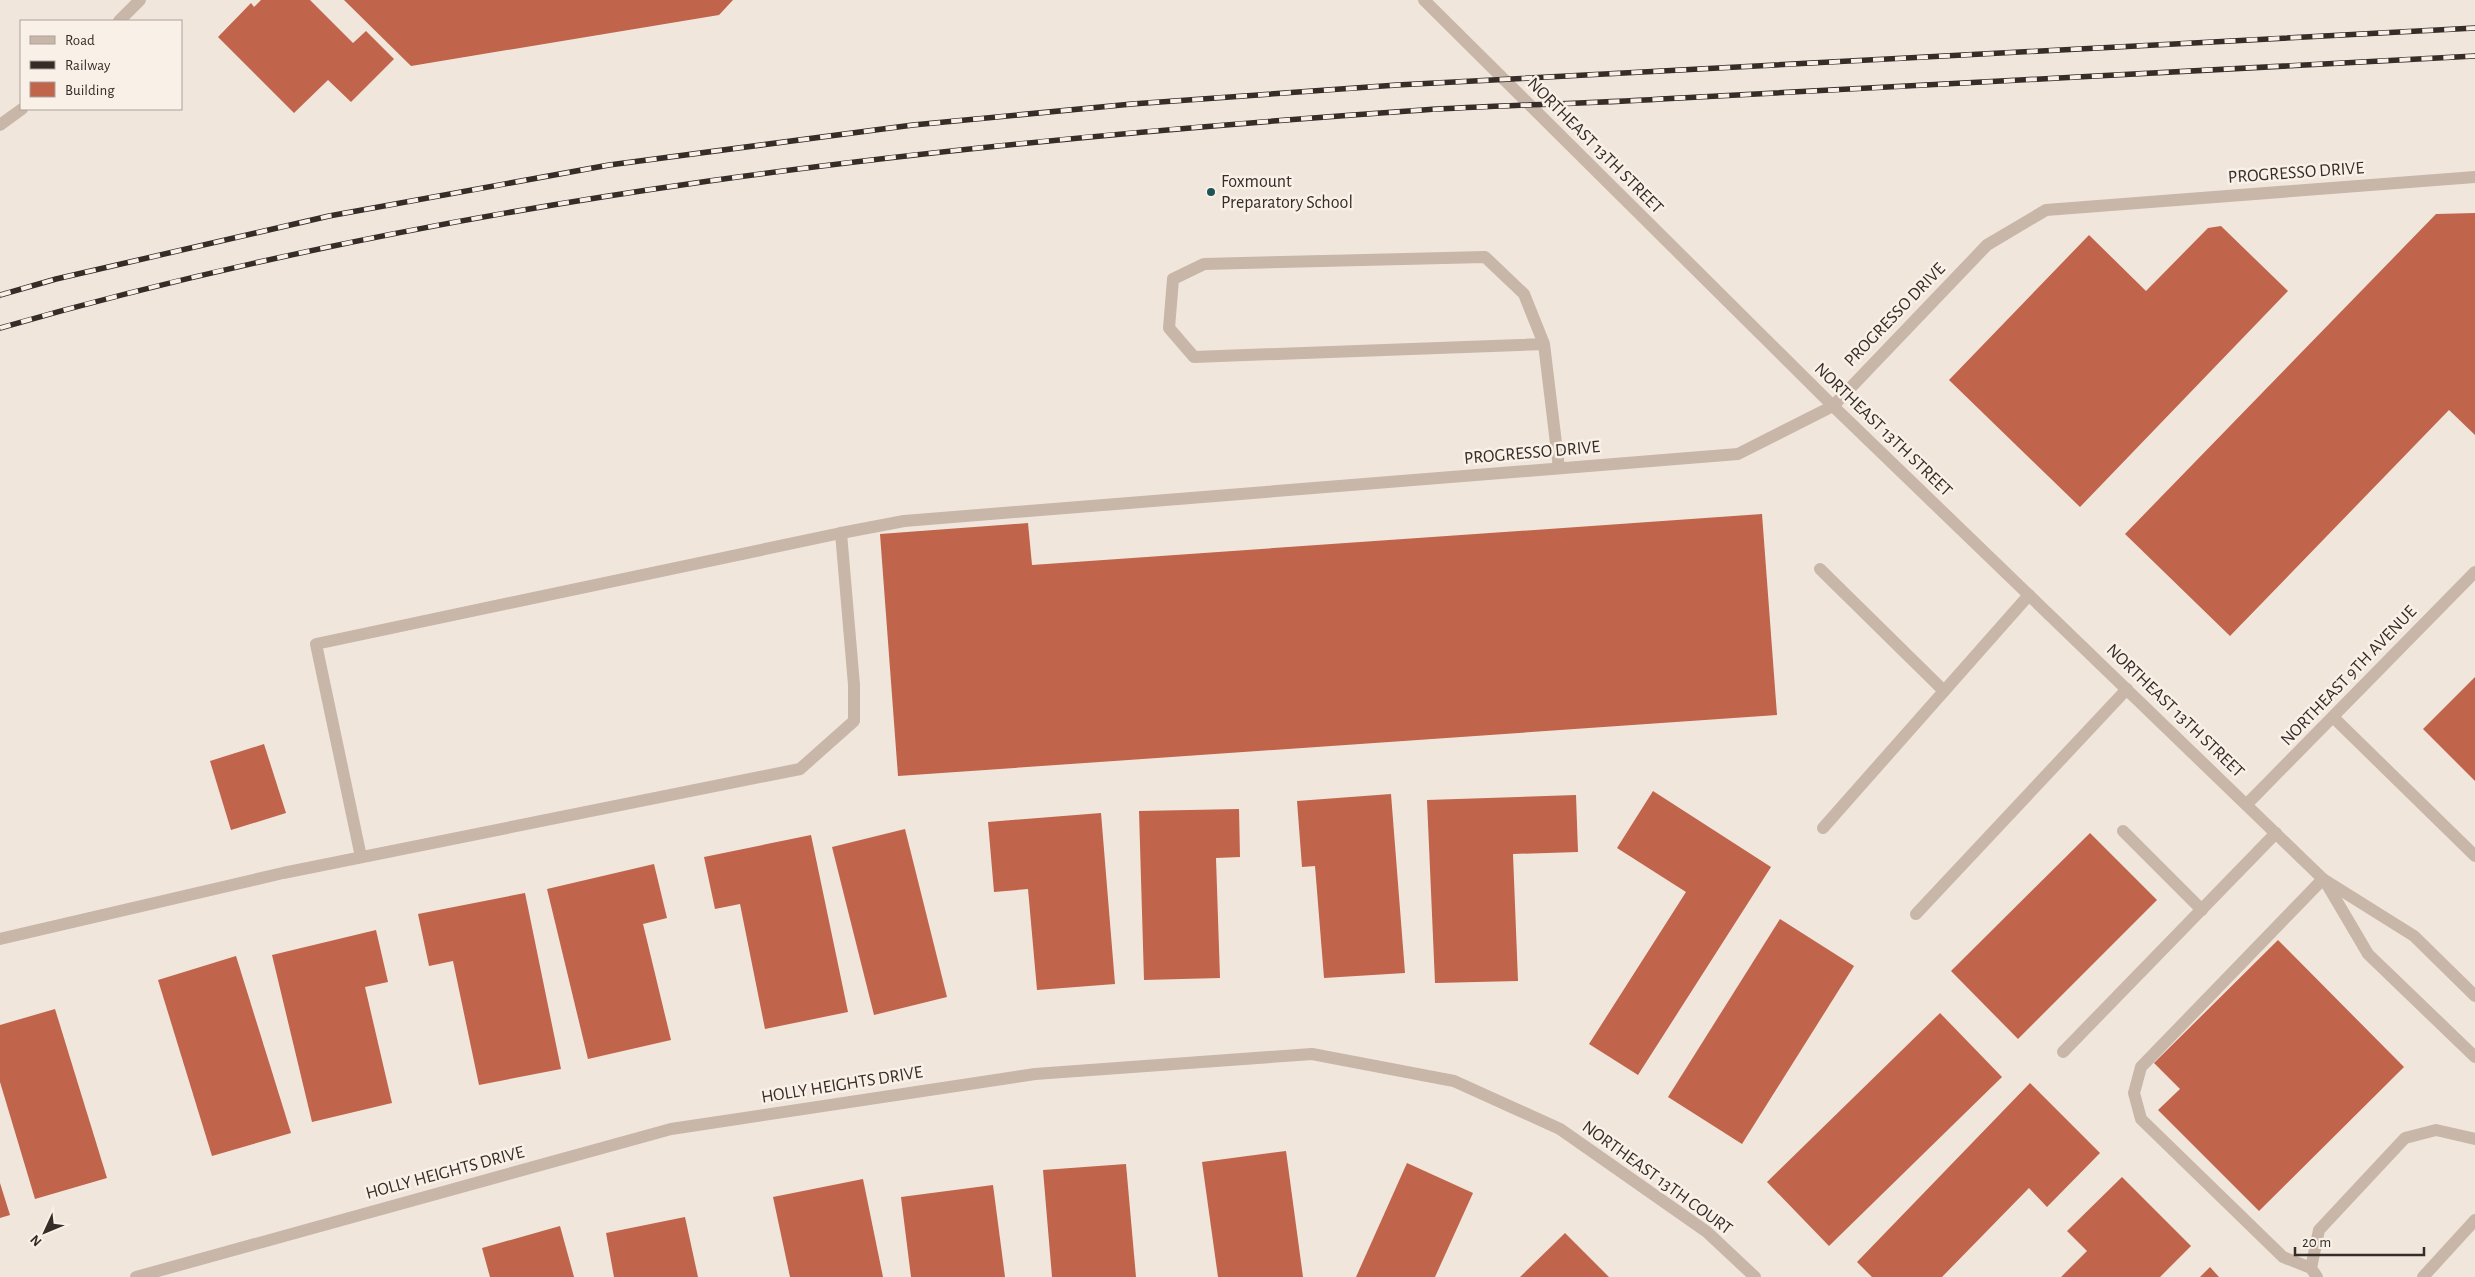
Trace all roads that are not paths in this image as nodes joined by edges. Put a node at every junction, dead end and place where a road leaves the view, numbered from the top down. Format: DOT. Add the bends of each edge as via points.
graph roads {
  1 [pos="140,0"];
  2 [pos="1424,0"];
  3 [pos="120,20"];
  4 [pos="21,110"];
  5 [pos="0,125"];
  6 [pos="2475,176"];
  7 [pos="1544,344"];
  8 [pos="1833,406"];
  9 [pos="1560,468"];
  10 [pos="841,533"];
  11 [pos="1820,568"];
  12 [pos="2475,572"];
  13 [pos="2029,595"];
  14 [pos="2127,689"];
  15 [pos="1944,691"];
  16 [pos="2333,717"];
  17 [pos="2247,804"];
  18 [pos="1823,828"];
  19 [pos="2123,830"];
  20 [pos="2276,833"];
  21 [pos="2475,856"];
  22 [pos="361,857"];
  23 [pos="2323,879"];
  24 [pos="2202,910"];
  25 [pos="1916,914"];
  26 [pos="0,939"];
  27 [pos="2475,996"];
  28 [pos="2063,1052"];
  29 [pos="2475,1057"];
  30 [pos="1560,1128"];
  31 [pos="2475,1139"];
  32 [pos="2475,1220"];
  33 [pos="2314,1273"];
  34 [pos="136,1277"];
  35 [pos="1755,1277"];
  36 [pos="2423,1277"];
  1 -- 3 [label="street"];
  2 -- 8 [label="street, NORTHEAST 13TH STREET"];
  4 -- 5 [label="street"];
  6 -- 8 [label="street, PROGRESSO DRIVE" via="2046,210 1987,245"];
  7 -- 7 [label="street" via="1524,294 1486,257 1204,264 1173,279 1169,328 1194,357"];
  7 -- 9 [label="street"];
  8 -- 9 [label="street, PROGRESSO DRIVE" via="1738,454"];
  8 -- 13 [label="street, NORTHEAST 13TH STREET"];
  9 -- 10 [label="street, PROGRESSO DRIVE" via="904,521"];
  10 -- 22 [label="street" via="854,721 800,769"];
  10 -- 22 [label="street, PROGRESSO DRIVE" via="316,644"];
  11 -- 15 [label="street"];
  12 -- 16 [label="street, NORTHEAST 9TH AVENUE"];
  13 -- 14 [label="street, NORTHEAST 13TH STREET"];
  13 -- 15 [label="street"];
  14 -- 17 [label="street, NORTHEAST 13TH STREET"];
  14 -- 25 [label="street"];
  15 -- 18 [label="street"];
  16 -- 17 [label="street, NORTHEAST 9TH AVENUE"];
  16 -- 21 [label="street"];
  17 -- 20 [label="street, NORTHEAST 13TH STREET"];
  19 -- 24 [label="street"];
  20 -- 23 [label="street, NORTHEAST 13TH STREET"];
  20 -- 24 [label="street"];
  22 -- 26 [label="street"];
  23 -- 27 [label="street, NORTHEAST 13TH STREET" via="2414,936"];
  23 -- 29 [label="street, NORTHEAST 13TH STREET" via="2368,954"];
  23 -- 33 [label="street" via="2141,1067 2134,1093 2142,1120 2282,1257"];
  24 -- 28 [label="street"];
  30 -- 34 [label="street, HOLLY HEIGHTS DRIVE" via="1454,1081 1312,1054 1035,1074 671,1129"];
  30 -- 35 [label="street, NORTHEAST 13TH COURT" via="1707,1232"];
  31 -- 33 [label="street" via="2436,1130 2405,1138 2319,1230"];
  32 -- 36 [label="street"];
}
